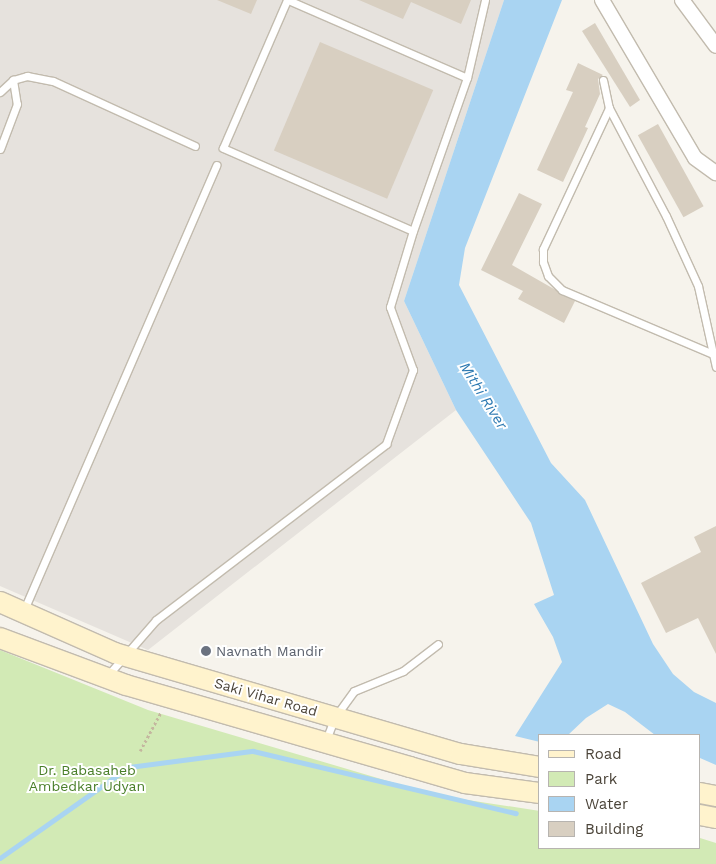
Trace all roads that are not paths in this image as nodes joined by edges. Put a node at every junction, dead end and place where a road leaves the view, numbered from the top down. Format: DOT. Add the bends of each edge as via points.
graph roads {
  1 [pos="288,0"];
  2 [pos="485,0"];
  3 [pos="682,0"];
  4 [pos="605,5"];
  5 [pos="716,46"];
  6 [pos="468,78"];
  7 [pos="13,80"];
  8 [pos="603,80"];
  9 [pos="0,92"];
  10 [pos="609,108"];
  11 [pos="195,146"];
  12 [pos="0,149"];
  13 [pos="216,165"];
  14 [pos="716,173"];
  15 [pos="412,231"];
  16 [pos="713,354"];
  17 [pos="716,367"];
  18 [pos="0,602"];
  19 [pos="23,612"];
  20 [pos="0,638"];
  21 [pos="438,644"];
  22 [pos="124,656"];
  23 [pos="105,678"];
  24 [pos="335,717"];
  25 [pos="325,742"];
  26 [pos="418,742"];
  27 [pos="410,767"];
  28 [pos="537,767"];
  29 [pos="534,792"];
  30 [pos="701,793"];
  31 [pos="716,796"];
  32 [pos="701,816"];
  33 [pos="716,818"];
  1 -- 6 [label="lane"];
  1 -- 15 [label="lane" via="223,148"];
  2 -- 6 [label="lane"];
  3 -- 5 [label="street"];
  4 -- 14 [label="street" via="695,158"];
  6 -- 15 [label="lane"];
  7 -- 9 [label="lane"];
  7 -- 11 [label="lane" via="27,76 53,81"];
  7 -- 12 [label="lane" via="18,104"];
  8 -- 10 [label="lane"];
  10 -- 16 [label="lane" via="666,216 698,286"];
  10 -- 16 [label="lane" via="543,249 548,276 562,290"];
  13 -- 19 [label="lane"];
  15 -- 22 [label="lane" via="390,308 413,370 386,444 156,620"];
  16 -- 17 [label="lane"];
  18 -- 19 [label="main road, Saki Vihar Road"];
  19 -- 22 [label="main road, Saki Vihar Road"];
  20 -- 23 [label="main road, Saki Vihar Road"];
  21 -- 24 [label="lane" via="403,671 354,691"];
  22 -- 23 [label="lane"];
  22 -- 24 [label="main road, Saki Vihar Road"];
  23 -- 25 [label="main road, Saki Vihar Road"];
  24 -- 25 [label="lane"];
  24 -- 26 [label="main road, Saki Vihar Road"];
  25 -- 27 [label="main road, Saki Vihar Road"];
  26 -- 27 [label="main road"];
  26 -- 28 [label="main road, Saki Vihar Road" via="461,754"];
  27 -- 29 [label="main road, Saki Vihar Road" via="465,783"];
  28 -- 29 [label="main road"];
  30 -- 31 [label="main road"];
  32 -- 33 [label="main road"];
}
